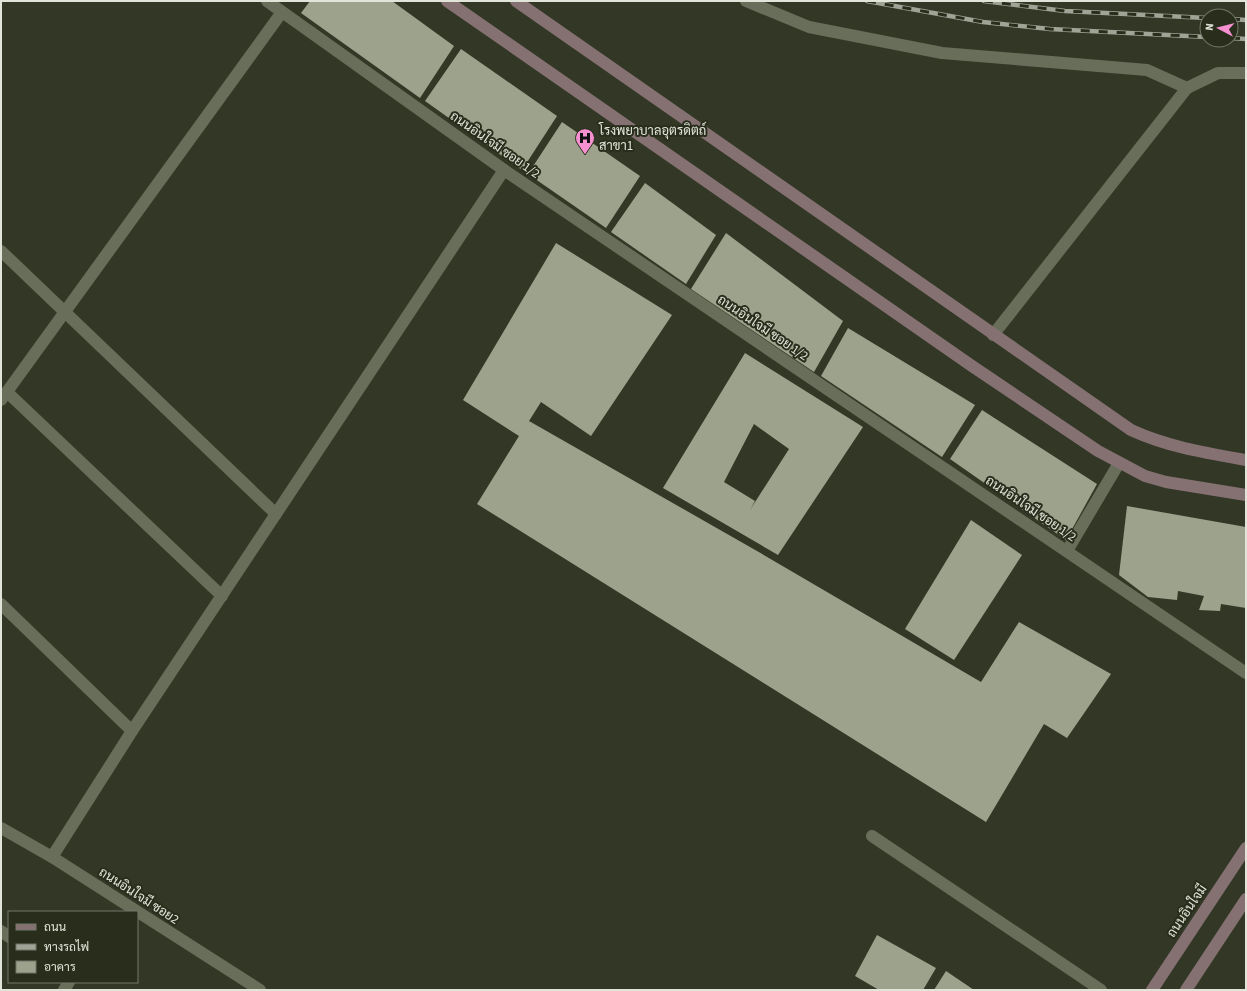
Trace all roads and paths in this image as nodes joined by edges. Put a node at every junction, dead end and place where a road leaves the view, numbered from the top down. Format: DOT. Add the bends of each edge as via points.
graph roads {
  1 [pos="267,1"];
  2 [pos="447,1"];
  3 [pos="516,1"];
  4 [pos="746,1"];
  5 [pos="282,12"];
  6 [pos="1246,73"];
  7 [pos="1186,88"];
  8 [pos="504,170"];
  9 [pos="1,251"];
  10 [pos="65,312"];
  11 [pos="993,335"];
  12 [pos="4,396"];
  13 [pos="1246,460"];
  14 [pos="1119,463"];
  15 [pos="1246,495"];
  16 [pos="276,514"];
  17 [pos="1067,551"];
  18 [pos="222,596"];
  19 [pos="1,604"];
  20 [pos="1246,673"];
  21 [pos="132,731"];
  22 [pos="1,828"];
  23 [pos="872,836"];
  24 [pos="1246,848"];
  25 [pos="52,857"];
  26 [pos="1246,899"];
  27 [pos="120,907"];
  28 [pos="138,918"];
  29 [pos="260,990"];
  30 [pos="1101,990"];
  31 [pos="1152,990"];
  32 [pos="1186,990"];
  1 -- 5 [label="street, ถนนอินใจมี ซอย 1/2"];
  2 -- 14 [label="main road" via="972,366"];
  3 -- 11 [label="main road"];
  4 -- 7 [label="street" via="809,27 942,53 1147,70"];
  5 -- 8 [label="street, ถนนอินใจมี ซอย 1/2"];
  5 -- 10 [label="street"];
  6 -- 7 [label="street" via="1218,73"];
  7 -- 11 [label="street"];
  8 -- 16 [label="street"];
  8 -- 17 [label="street, ถนนอินใจมี ซอย 1/2"];
  9 -- 10 [label="street"];
  10 -- 12 [label="street"];
  10 -- 16 [label="street"];
  11 -- 13 [label="main road" via="1131,430 1170,445"];
  12 -- 18 [label="street"];
  14 -- 15 [label="main road" via="1145,476 1166,482"];
  14 -- 17 [label="street"];
  16 -- 18 [label="street"];
  17 -- 20 [label="street, ถนนอินใจมี ซอย 1/2"];
  18 -- 21 [label="street"];
  19 -- 21 [label="street"];
  21 -- 25 [label="street"];
  22 -- 25 [label="street, ถนนอินใจมี ซอย2"];
  23 -- 30 [label="street"];
  24 -- 31 [label="main road, ถนนอินใจมี"];
  25 -- 27 [label="street, ถนนอินใจมี ซอย2"];
  26 -- 32 [label="main road"];
  28 -- 29 [label="street, ถนนอินใจมี ซอย2"];
}
